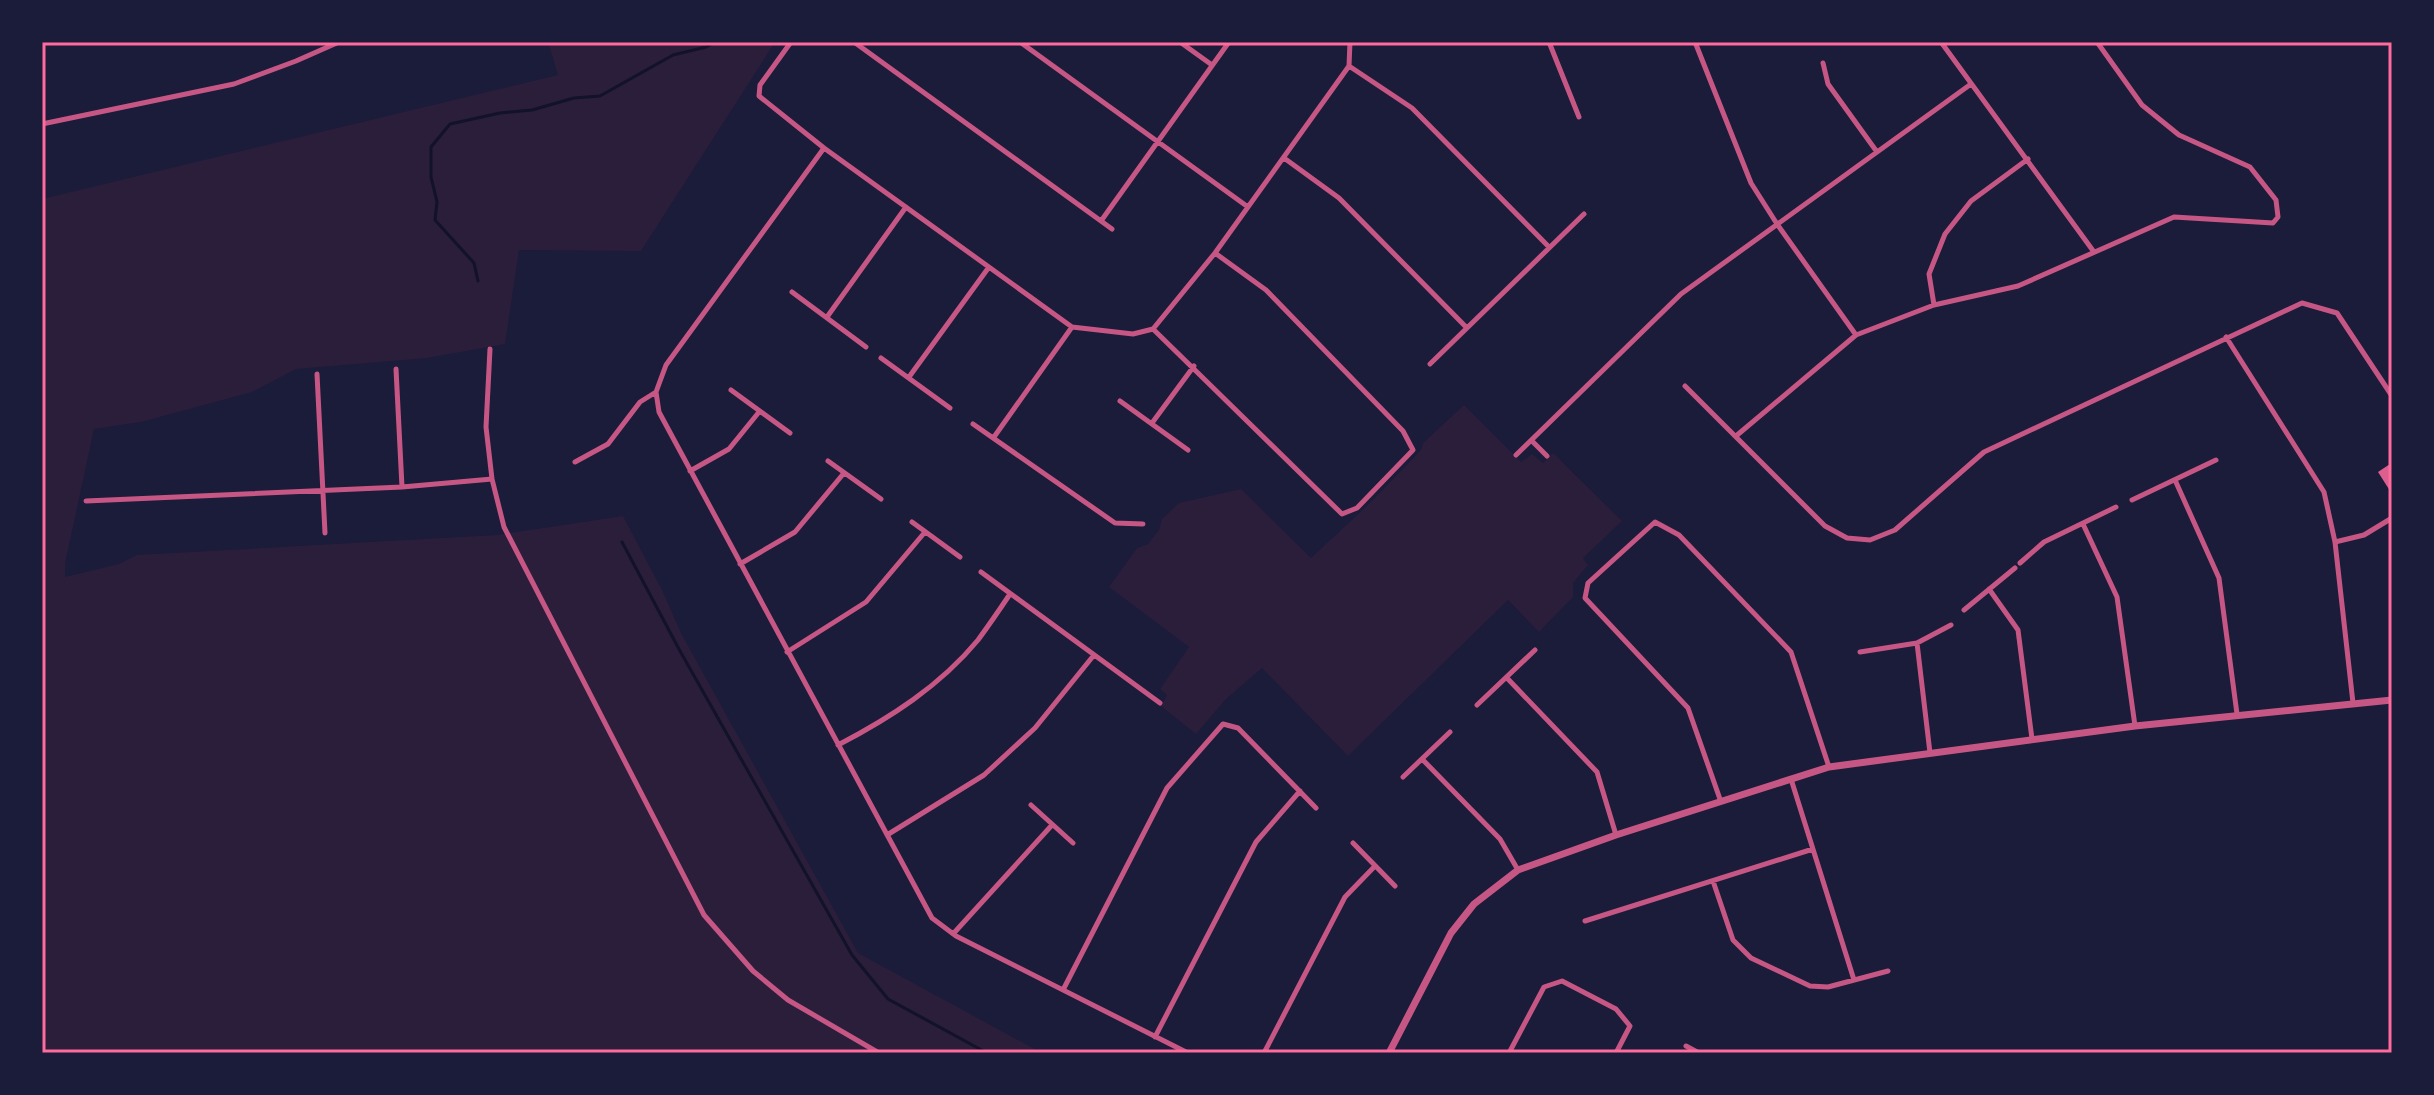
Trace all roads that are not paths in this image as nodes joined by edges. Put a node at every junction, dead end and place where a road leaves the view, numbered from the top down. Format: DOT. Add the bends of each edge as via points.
graph roads {
  1 [pos="339,42"];
  2 [pos="791,42"];
  3 [pos="854,42"];
  4 [pos="1020,42"];
  5 [pos="1180,42"];
  6 [pos="1229,42"];
  7 [pos="1350,42"];
  8 [pos="1549,42"];
  9 [pos="1695,42"];
  10 [pos="1941,42"];
  11 [pos="2097,42"];
  12 [pos="1823,63"];
  13 [pos="1212,65"];
  14 [pos="1349,66"];
  15 [pos="1971,84"];
  16 [pos="1579,117"];
  17 [pos="42,124"];
  18 [pos="1158,141"];
  19 [pos="824,148"];
  20 [pos="1877,152"];
  21 [pos="1284,158"];
  22 [pos="2028,159"];
  23 [pos="906,207"];
  24 [pos="1248,207"];
  25 [pos="1584,214"];
  26 [pos="1101,221"];
  27 [pos="1777,224"];
  28 [pos="1112,229"];
  29 [pos="1549,247"];
  30 [pos="2094,252"];
  31 [pos="1215,253"];
  32 [pos="989,267"];
  33 [pos="792,292"];
  34 [pos="1934,305"];
  35 [pos="827,317"];
  36 [pos="1072,327"];
  37 [pos="1467,328"];
  38 [pos="1153,329"];
  39 [pos="1856,335"];
  40 [pos="2226,337"];
  41 [pos="866,347"];
  42 [pos="490,349"];
  43 [pos="881,358"];
  44 [pos="1430,364"];
  45 [pos="1194,366"];
  46 [pos="396,369"];
  47 [pos="317,374"];
  48 [pos="909,377"];
  49 [pos="1685,386"];
  50 [pos="731,390"];
  51 [pos="656,392"];
  52 [pos="2392,396"];
  53 [pos="1120,401"];
  54 [pos="950,408"];
  55 [pos="759,412"];
  56 [pos="1152,423"];
  57 [pos="973,424"];
  58 [pos="790,433"];
  59 [pos="1736,436"];
  60 [pos="994,437"];
  61 [pos="1532,441"];
  62 [pos="1188,450"];
  63 [pos="1516,455"];
  64 [pos="1547,456"];
  65 [pos="2216,460"];
  66 [pos="828,461"];
  67 [pos="575,462"];
  68 [pos="690,471"];
  69 [pos="844,473"];
  70 [pos="492,479"];
  71 [pos="2175,480"];
  72 [pos="402,487"];
  73 [pos="322,490"];
  74 [pos="881,499"];
  75 [pos="2132,500"];
  76 [pos="86,501"];
  77 [pos="2116,507"];
  78 [pos="2392,518"];
  79 [pos="912,522"];
  80 [pos="1143,524"];
  81 [pos="2083,524"];
  82 [pos="925,532"];
  83 [pos="325,533"];
  84 [pos="2335,542"];
  85 [pos="960,557"];
  86 [pos="740,564"];
  87 [pos="981,572"];
  88 [pos="1989,589"];
  89 [pos="1010,594"];
  90 [pos="1964,610"];
  91 [pos="1951,625"];
  92 [pos="1917,643"];
  93 [pos="1535,650"];
  94 [pos="787,652"];
  95 [pos="1860,652"];
  96 [pos="1094,655"];
  97 [pos="1507,678"];
  98 [pos="2392,700"];
  99 [pos="1160,703"];
  100 [pos="2353,703"];
  101 [pos="1477,705"];
  102 [pos="2237,714"];
  103 [pos="2135,726"];
  104 [pos="1450,732"];
  105 [pos="2032,739"];
  106 [pos="838,745"];
  107 [pos="1930,753"];
  108 [pos="1422,759"];
  109 [pos="1829,767"];
  110 [pos="1403,777"];
  111 [pos="1791,779"];
  112 [pos="1300,791"];
  113 [pos="1721,802"];
  114 [pos="1031,805"];
  115 [pos="1316,808"];
  116 [pos="1052,825"];
  117 [pos="887,835"];
  118 [pos="1616,835"];
  119 [pos="1073,843"];
  120 [pos="1353,843"];
  121 [pos="1813,849"];
  122 [pos="1375,866"];
  123 [pos="1518,870"];
  124 [pos="1713,881"];
  125 [pos="1395,886"];
  126 [pos="1585,921"];
  127 [pos="953,934"];
  128 [pos="1888,971"];
  129 [pos="1854,980"];
  130 [pos="1063,990"];
  131 [pos="1155,1037"];
  132 [pos="1686,1046"];
  133 [pos="879,1053"];
  134 [pos="1188,1053"];
  135 [pos="1264,1053"];
  136 [pos="1389,1053"];
  137 [pos="1509,1053"];
  138 [pos="1616,1053"];
  139 [pos="1699,1053"];
  1 -- 17 [label="street" via="234,84"];
  2 -- 19 [label="street" via="760,85 759,96"];
  3 -- 26 [label="street"];
  4 -- 18 [label="street"];
  5 -- 13 [label="street"];
  6 -- 13 [label="street"];
  7 -- 14 [label="street"];
  8 -- 16 [label="street"];
  9 -- 27 [label="street" via="1751,183"];
  10 -- 15 [label="street"];
  11 -- 30 [label="street" via="2142,105 2179,135 2250,167 2276,200 2278,217 2273,223 2174,217"];
  12 -- 20 [label="street" via="1828,84"];
  13 -- 18 [label="street"];
  14 -- 21 [label="street"];
  14 -- 29 [label="street" via="1412,108"];
  15 -- 20 [label="street"];
  15 -- 22 [label="street"];
  18 -- 24 [label="street"];
  18 -- 26 [label="street"];
  19 -- 23 [label="street"];
  19 -- 51 [label="street" via="666,365"];
  20 -- 27 [label="street"];
  21 -- 24 [label="street"];
  21 -- 37 [label="street" via="1339,198"];
  22 -- 30 [label="street"];
  22 -- 34 [label="street" via="1971,201 1945,234 1929,274"];
  23 -- 32 [label="street"];
  23 -- 35 [label="street"];
  24 -- 31 [label="street"];
  25 -- 29 [label="street"];
  26 -- 28 [label="street"];
  27 -- 39 [label="street"];
  27 -- 61 [label="street" via="1681,294"];
  29 -- 37 [label="street"];
  30 -- 34 [label="street" via="2018,286"];
  31 -- 38 [label="street"];
  31 -- 45 [label="street" via="1266,290 1403,431 1413,450 1357,508 1342,514"];
  32 -- 36 [label="street"];
  32 -- 48 [label="street"];
  33 -- 35 [label="street"];
  34 -- 39 [label="street"];
  35 -- 41 [label="street"];
  36 -- 38 [label="street" via="1133,334"];
  36 -- 60 [label="street"];
  37 -- 44 [label="street"];
  38 -- 45 [label="street"];
  39 -- 59 [label="street"];
  40 -- 52 [label="street" via="2302,303 2337,313"];
  40 -- 59 [label="street" via="1984,452 1895,530 1870,540 1847,538 1825,526"];
  40 -- 84 [label="street" via="2324,492"];
  42 -- 70 [label="street" via="486,427"];
  43 -- 48 [label="street"];
  45 -- 56 [label="street"];
  46 -- 72 [label="street"];
  47 -- 73 [label="street"];
  48 -- 54 [label="street"];
  49 -- 59 [label="street"];
  50 -- 55 [label="street"];
  51 -- 67 [label="street" via="640,402 608,444"];
  51 -- 68 [label="street" via="659,412"];
  53 -- 56 [label="street"];
  55 -- 58 [label="street"];
  55 -- 68 [label="street" via="729,449"];
  56 -- 62 [label="street"];
  57 -- 60 [label="street"];
  60 -- 80 [label="street" via="1115,523"];
  61 -- 63 [label="street"];
  61 -- 64 [label="street"];
  65 -- 71 [label="street"];
  66 -- 69 [label="street"];
  68 -- 86 [label="street"];
  69 -- 74 [label="street"];
  69 -- 86 [label="street" via="795,532"];
  70 -- 72 [label="street"];
  70 -- 133 [label="street" via="504,527 704,915 753,971 788,1000"];
  71 -- 75 [label="street"];
  71 -- 102 [label="street" via="2219,578"];
  72 -- 73 [label="street"];
  73 -- 76 [label="street"];
  73 -- 83 [label="street"];
  77 -- 81 [label="street"];
  78 -- 84 [label="street" via="2364,535"];
  79 -- 82 [label="street"];
  81 -- 88 [label="street" via="2044,542"];
  81 -- 103 [label="street" via="2117,597"];
  82 -- 85 [label="street"];
  82 -- 94 [label="street" via="866,602"];
  84 -- 100 [label="street"];
  86 -- 94 [label="street"];
  87 -- 89 [label="street"];
  88 -- 90 [label="street"];
  88 -- 105 [label="street" via="2018,630"];
  89 -- 96 [label="street"];
  89 -- 106 [label="street" via="977,641 937,682 883,722"];
  91 -- 92 [label="street"];
  92 -- 95 [label="street"];
  92 -- 107 [label="street"];
  93 -- 97 [label="street"];
  94 -- 106 [label="street"];
  96 -- 99 [label="street"];
  96 -- 117 [label="street" via="1035,728 984,775"];
  97 -- 101 [label="street"];
  97 -- 118 [label="street" via="1597,772"];
  98 -- 100 [label="street"];
  100 -- 102 [label="street"];
  102 -- 103 [label="street"];
  103 -- 105 [label="street"];
  104 -- 108 [label="street"];
  105 -- 107 [label="street"];
  106 -- 117 [label="street"];
  107 -- 109 [label="street"];
  108 -- 110 [label="street"];
  108 -- 123 [label="street" via="1500,839"];
  109 -- 111 [label="street"];
  109 -- 113 [label="street" via="1791,652 1679,535 1655,522 1588,583 1585,598 1688,708"];
  111 -- 113 [label="street"];
  111 -- 121 [label="street"];
  112 -- 115 [label="street"];
  112 -- 130 [label="street" via="1238,728 1223,724 1167,788"];
  112 -- 131 [label="street" via="1256,842"];
  113 -- 118 [label="street"];
  114 -- 116 [label="street"];
  116 -- 119 [label="street"];
  116 -- 127 [label="street"];
  117 -- 127 [label="street" via="932,918"];
  118 -- 123 [label="street"];
  120 -- 122 [label="street"];
  121 -- 124 [label="street"];
  121 -- 129 [label="street"];
  122 -- 125 [label="street"];
  122 -- 135 [label="street" via="1345,897"];
  123 -- 136 [label="street" via="1474,904 1451,933"];
  124 -- 126 [label="street"];
  124 -- 129 [label="street" via="1733,940 1751,958 1810,986"];
  127 -- 130 [label="street"];
  128 -- 129 [label="street"];
  130 -- 131 [label="street"];
  131 -- 134 [label="street"];
  132 -- 139 [label="street"];
  137 -- 138 [label="street" via="1544,987 1562,981 1616,1009 1630,1026"];
}
